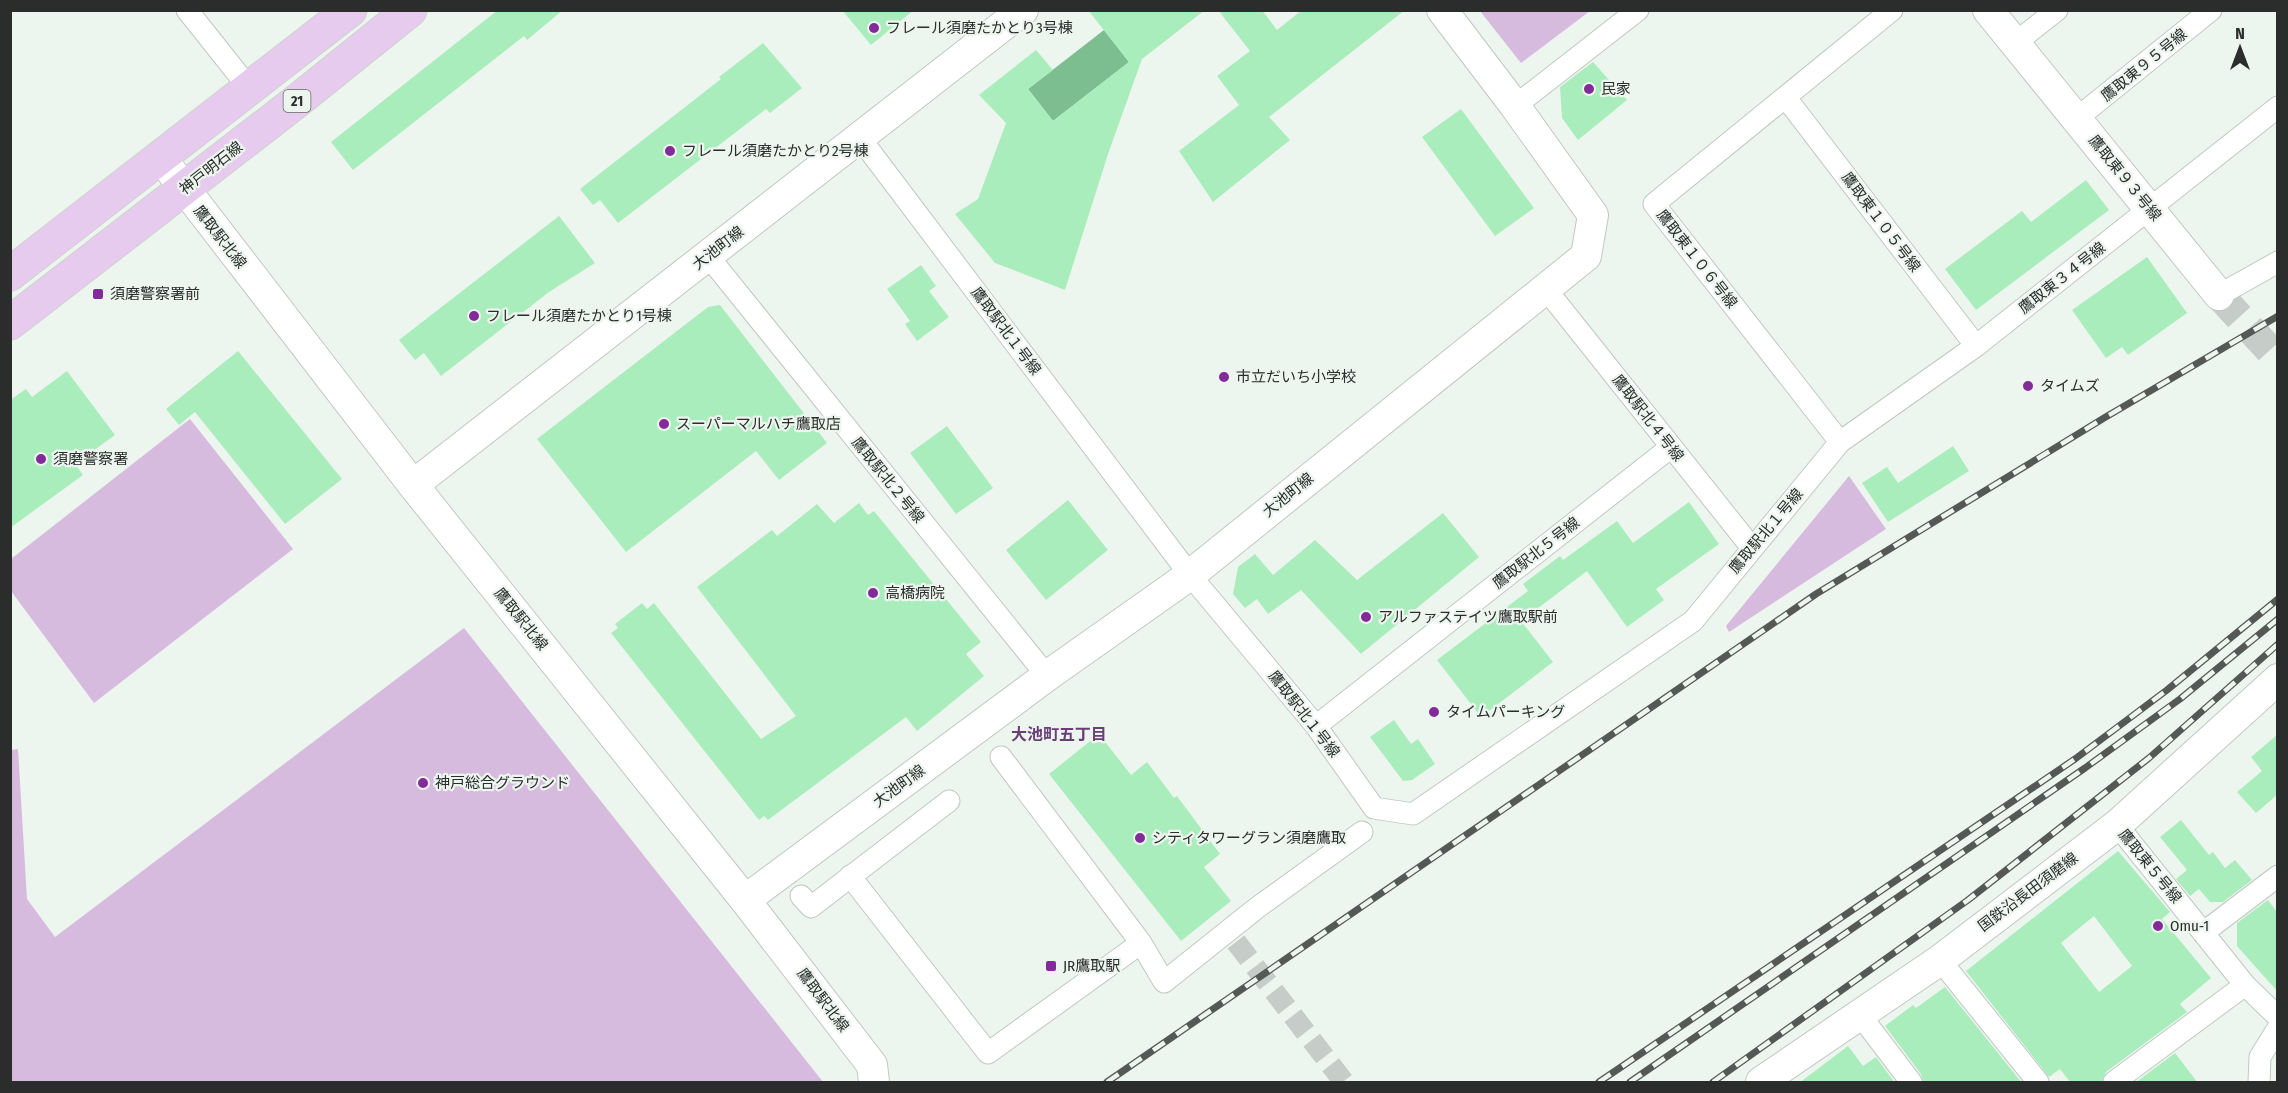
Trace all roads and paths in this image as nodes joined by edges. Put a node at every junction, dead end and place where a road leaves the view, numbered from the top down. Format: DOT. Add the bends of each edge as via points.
graph roads {
  1 [pos="187,10"];
  2 [pos="350,10"];
  3 [pos="410,10"];
  4 [pos="1023,10"];
  5 [pos="1443,10"];
  6 [pos="1638,10"];
  7 [pos="1892,10"];
  8 [pos="1988,10"];
  9 [pos="2057,10"];
  10 [pos="2211,10"];
  11 [pos="2015,43"];
  12 [pos="249,88"];
  13 [pos="1786,98"];
  14 [pos="1515,106"];
  15 [pos="2277,107"];
  16 [pos="2076,118"];
  17 [pos="860,138"];
  18 [pos="161,158"];
  19 [pos="183,189"];
  20 [pos="2150,209"];
  21 [pos="708,256"];
  22 [pos="2277,262"];
  23 [pos="10,274"];
  24 [pos="1545,288"];
  25 [pos="2219,295"];
  26 [pos="10,323"];
  27 [pos="1976,346"];
  28 [pos="1840,442"];
  29 [pos="1671,447"];
  30 [pos="413,485"];
  31 [pos="1752,548"];
  32 [pos="1190,575"];
  33 [pos="1047,676"];
  34 [pos="2277,679"];
  35 [pos="1316,726"];
  36 [pos="1000,758"];
  37 [pos="949,801"];
  38 [pos="2117,825"];
  39 [pos="1362,832"];
  40 [pos="850,876"];
  41 [pos="2277,876"];
  42 [pos="801,896"];
  43 [pos="746,900"];
  44 [pos="2203,933"];
  45 [pos="1141,943"];
  46 [pos="1940,960"];
  47 [pos="2246,985"];
  48 [pos="2273,1005"];
  49 [pos="1860,1015"];
  50 [pos="2277,1028"];
  51 [pos="1765,1081"];
  52 [pos="874,1083"];
  53 [pos="1911,1083"];
  54 [pos="2038,1083"];
  55 [pos="2114,1083"];
  56 [pos="2259,1083"];
  1 -- 12 [label="street"];
  2 -- 12 [label="main road"];
  3 -- 19 [label="main road, 神戸明石線 / 21"];
  4 -- 17 [label="street, 大池町線"];
  5 -- 14 [label="street, 大池町線"];
  6 -- 14 [label="street"];
  7 -- 13 [label="street, 鷹取東１０６号線"];
  8 -- 11 [label="street, 鷹取東９３号線"];
  9 -- 11 [label="street"];
  10 -- 16 [label="street, 鷹取東９５号線"];
  11 -- 16 [label="street, 鷹取東９３号線"];
  12 -- 18 [label="main road"];
  13 -- 27 [label="street, 鷹取東１０５号線"];
  13 -- 28 [label="street, 鷹取東１０６号線" via="1654,204"];
  14 -- 24 [label="street, 大池町線" via="1593,215 1586,256"];
  15 -- 20 [label="street, 鷹取東３４号線"];
  16 -- 20 [label="street, 鷹取東９３号線"];
  17 -- 21 [label="street, 大池町線"];
  17 -- 32 [label="street, 鷹取駅北１号線"];
  18 -- 19 [label="street, 鷹取駅北線"];
  18 -- 23 [label="main road"];
  19 -- 26 [label="main road, 神戸明石線 / 21"];
  19 -- 30 [label="street, 鷹取駅北線"];
  20 -- 25 [label="street, 鷹取東９３号線"];
  20 -- 27 [label="street, 鷹取東３４号線"];
  21 -- 30 [label="street, 大池町線"];
  21 -- 33 [label="street, 鷹取駅北２号線"];
  22 -- 25 [label="street, 鷹取東９３号線"];
  24 -- 29 [label="street, 鷹取駅北４号線"];
  24 -- 32 [label="street, 大池町線"];
  27 -- 28 [label="street, 鷹取東３４号線"];
  28 -- 31 [label="street, 鷹取駅北１号線"];
  29 -- 31 [label="street, 鷹取駅北４号線"];
  29 -- 35 [label="street, 鷹取駅北５号線"];
  30 -- 43 [label="street, 鷹取駅北線"];
  31 -- 35 [label="street, 鷹取駅北１号線" via="1693,621 1413,814 1374,808"];
  32 -- 33 [label="street, 大池町線"];
  32 -- 35 [label="street, 鷹取駅北１号線"];
  33 -- 43 [label="street, 大池町線"];
  34 -- 38 [label="street, 国鉄沿長田須磨線"];
  36 -- 45 [label="street"];
  37 -- 40 [label="street"];
  38 -- 44 [label="street, 鷹取東５号線"];
  38 -- 46 [label="street, 国鉄沿長田須磨線"];
  39 -- 45 [label="street" via="1232,936 1164,982"];
  40 -- 42 [label="street" via="811,907"];
  40 -- 45 [label="street" via="988,1053"];
  41 -- 44 [label="street"];
  43 -- 52 [label="street, 鷹取駅北線" via="872,1065"];
  44 -- 47 [label="street, 鷹取東５号線"];
  46 -- 49 [label="street, 国鉄沿長田須磨線"];
  46 -- 54 [label="street"];
  47 -- 48 [label="street, 鷹取東５号線"];
  47 -- 55 [label="street"];
  49 -- 51 [label="street, 国鉄沿長田須磨線"];
  49 -- 53 [label="street"];
  50 -- 56 [label="street" via="2260,1058"];
}
